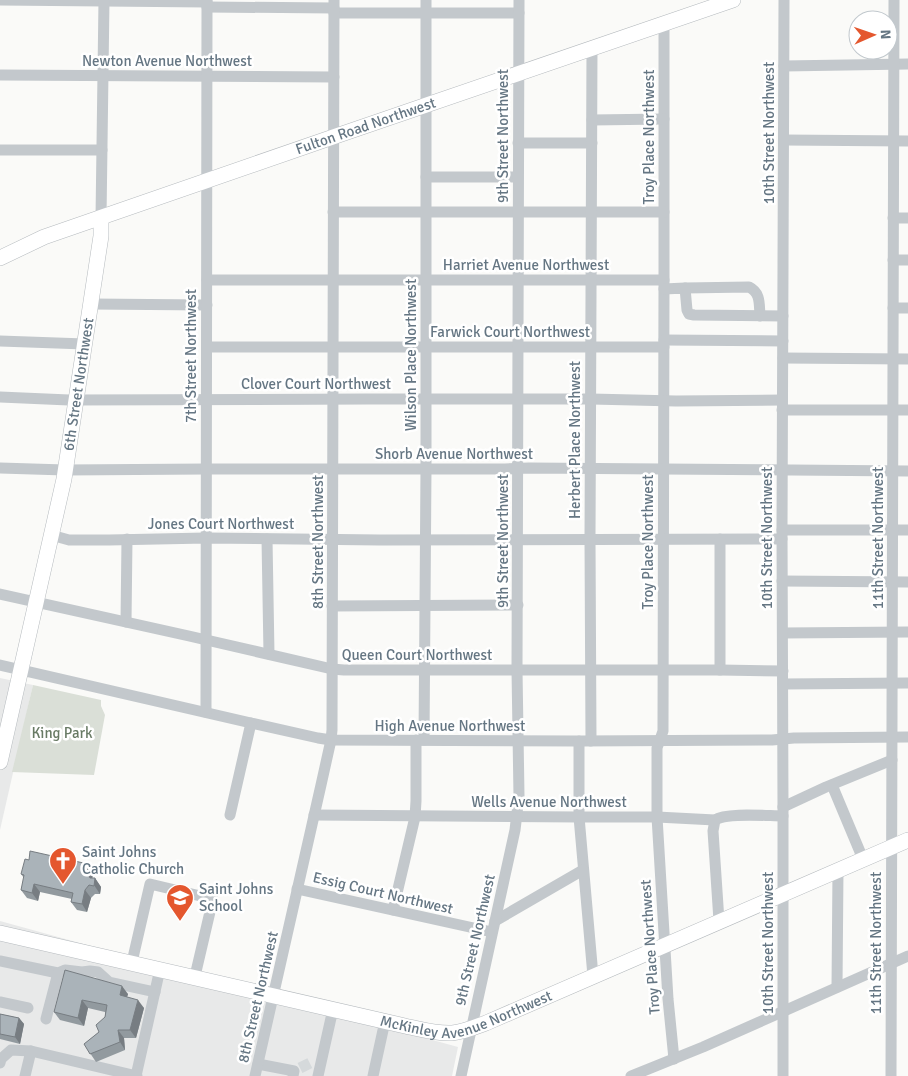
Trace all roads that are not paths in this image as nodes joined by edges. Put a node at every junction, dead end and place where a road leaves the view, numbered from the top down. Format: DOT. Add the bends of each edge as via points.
graph roads {
  1 [pos="0,0"];
  2 [pos="55,0"];
  3 [pos="104,0"];
  4 [pos="426,0"];
  5 [pos="519,0"];
  6 [pos="733,0"];
  7 [pos="784,0"];
  8 [pos="894,0"];
  9 [pos="155,1"];
  10 [pos="207,3"];
  11 [pos="271,4"];
  12 [pos="334,7"];
  13 [pos="426,12"];
  14 [pos="519,13"];
  15 [pos="664,23"];
  16 [pos="592,48"];
  17 [pos="894,64"];
  18 [pos="908,64"];
  19 [pos="784,66"];
  20 [pos="519,73"];
  21 [pos="0,75"];
  22 [pos="103,76"];
  23 [pos="207,77"];
  24 [pos="334,77"];
  25 [pos="426,105"];
  26 [pos="664,119"];
  27 [pos="592,120"];
  28 [pos="334,137"];
  29 [pos="784,140"];
  30 [pos="893,141"];
  31 [pos="908,141"];
  32 [pos="518,143"];
  33 [pos="592,143"];
  34 [pos="0,150"];
  35 [pos="102,150"];
  36 [pos="426,177"];
  37 [pos="518,177"];
  38 [pos="207,181"];
  39 [pos="333,212"];
  40 [pos="426,212"];
  41 [pos="518,212"];
  42 [pos="591,212"];
  43 [pos="664,212"];
  44 [pos="101,218"];
  45 [pos="893,218"];
  46 [pos="908,218"];
  47 [pos="0,258"];
  48 [pos="893,260"];
  49 [pos="908,260"];
  50 [pos="207,280"];
  51 [pos="333,280"];
  52 [pos="426,280"];
  53 [pos="518,280"];
  54 [pos="591,280"];
  55 [pos="664,284"];
  56 [pos="685,288"];
  57 [pos="91,304"];
  58 [pos="206,305"];
  59 [pos="893,308"];
  60 [pos="908,308"];
  61 [pos="760,316"];
  62 [pos="783,316"];
  63 [pos="0,341"];
  64 [pos="783,341"];
  65 [pos="85,344"];
  66 [pos="664,344"];
  67 [pos="206,347"];
  68 [pos="334,347"];
  69 [pos="426,347"];
  70 [pos="518,348"];
  71 [pos="591,348"];
  72 [pos="783,358"];
  73 [pos="893,358"];
  74 [pos="908,359"];
  75 [pos="0,397"];
  76 [pos="206,399"];
  77 [pos="333,399"];
  78 [pos="426,399"];
  79 [pos="518,399"];
  80 [pos="590,399"];
  81 [pos="76,400"];
  82 [pos="664,400"];
  83 [pos="782,405"];
  84 [pos="893,410"];
  85 [pos="908,410"];
  86 [pos="0,468"];
  87 [pos="206,469"];
  88 [pos="333,469"];
  89 [pos="426,469"];
  90 [pos="518,469"];
  91 [pos="591,469"];
  92 [pos="66,470"];
  93 [pos="664,470"];
  94 [pos="782,470"];
  95 [pos="893,471"];
  96 [pos="908,471"];
  97 [pos="893,530"];
  98 [pos="908,530"];
  99 [pos="782,534"];
  100 [pos="51,536"];
  101 [pos="206,538"];
  102 [pos="127,539"];
  103 [pos="267,539"];
  104 [pos="333,539"];
  105 [pos="425,539"];
  106 [pos="518,539"];
  107 [pos="590,539"];
  108 [pos="663,539"];
  109 [pos="720,539"];
  110 [pos="782,581"];
  111 [pos="892,581"];
  112 [pos="908,582"];
  113 [pos="0,594"];
  114 [pos="36,602"];
  115 [pos="518,605"];
  116 [pos="332,606"];
  117 [pos="425,606"];
  118 [pos="126,622"];
  119 [pos="892,632"];
  120 [pos="908,632"];
  121 [pos="783,633"];
  122 [pos="206,640"];
  123 [pos="269,654"];
  124 [pos="0,665"];
  125 [pos="332,669"];
  126 [pos="21,670"];
  127 [pos="425,670"];
  128 [pos="517,670"];
  129 [pos="590,670"];
  130 [pos="663,670"];
  131 [pos="720,670"];
  132 [pos="783,671"];
  133 [pos="892,683"];
  134 [pos="908,683"];
  135 [pos="783,684"];
  136 [pos="206,712"];
  137 [pos="251,723"];
  138 [pos="908,736"];
  139 [pos="892,737"];
  140 [pos="331,740"];
  141 [pos="420,740"];
  142 [pos="783,740"];
  143 [pos="518,741"];
  144 [pos="585,741"];
  145 [pos="660,741"];
  146 [pos="0,759"];
  147 [pos="892,760"];
  148 [pos="832,785"];
  149 [pos="783,812"];
  150 [pos="230,815"];
  151 [pos="314,815"];
  152 [pos="415,816"];
  153 [pos="518,817"];
  154 [pos="579,817"];
  155 [pos="657,817"];
  156 [pos="715,820"];
  157 [pos="908,840"];
  158 [pos="891,847"];
  159 [pos="863,860"];
  160 [pos="583,870"];
  161 [pos="838,870"];
  162 [pos="297,889"];
  163 [pos="783,894"];
  164 [pos="393,910"];
  165 [pos="719,921"];
  166 [pos="493,927"];
  167 [pos="0,932"];
  168 [pos="665,945"];
  169 [pos="70,948"];
  170 [pos="908,956"];
  171 [pos="0,961"];
  172 [pos="132,962"];
  173 [pos="891,963"];
  174 [pos="160,969"];
  175 [pos="62,972"];
  176 [pos="195,976"];
  177 [pos="593,976"];
  178 [pos="838,987"];
  179 [pos="155,992"];
  180 [pos="273,995"];
  181 [pos="0,1002"];
  182 [pos="28,1008"];
  183 [pos="333,1009"];
  184 [pos="783,1012"];
  185 [pos="46,1019"];
  186 [pos="385,1021"];
  187 [pos="471,1029"];
  188 [pos="31,1051"];
  189 [pos="674,1059"];
  190 [pos="0,1063"];
  191 [pos="258,1064"];
  192 [pos="296,1072"];
  193 [pos="26,1076"];
  194 [pos="137,1076"];
  195 [pos="255,1076"];
  196 [pos="318,1076"];
  197 [pos="373,1076"];
  198 [pos="461,1076"];
  199 [pos="632,1076"];
  200 [pos="782,1076"];
  201 [pos="891,1076"];
  1 -- 2 [label="street"];
  2 -- 3 [label="street"];
  3 -- 9 [label="street"];
  3 -- 22 [label="street, 6th Street Northwest"];
  4 -- 13 [label="street, Wilson Place Northwest"];
  5 -- 14 [label="street, 9th Street Northwest"];
  6 -- 15 [label="main road, Fulton Road Northwest"];
  7 -- 19 [label="street, 10th Street Northwest"];
  8 -- 17 [label="street, 11th Street Northwest"];
  9 -- 10 [label="street"];
  10 -- 11 [label="street"];
  10 -- 23 [label="street, 7th Street Northwest"];
  11 -- 12 [label="street"];
  12 -- 13 [label="street"];
  12 -- 24 [label="street, 8th Street Northwest"];
  13 -- 14 [label="street"];
  13 -- 25 [label="street, Wilson Place Northwest"];
  14 -- 20 [label="street, 9th Street Northwest"];
  15 -- 16 [label="main road, Fulton Road Northwest"];
  15 -- 26 [label="street, Troy Place Northwest"];
  16 -- 20 [label="main road, Fulton Road Northwest"];
  16 -- 27 [label="street, Herbert Place Northwest"];
  17 -- 18 [label="street"];
  17 -- 19 [label="street"];
  17 -- 30 [label="street, 11th Street Northwest"];
  19 -- 29 [label="street, 10th Street Northwest"];
  20 -- 25 [label="main road, Fulton Road Northwest"];
  20 -- 32 [label="street, 9th Street Northwest"];
  21 -- 22 [label="street, Newton Avenue Northwest"];
  22 -- 23 [label="street, Newton Avenue Northwest"];
  22 -- 35 [label="street, 6th Street Northwest"];
  23 -- 24 [label="street, Newton Avenue Northwest"];
  23 -- 38 [label="street, 7th Street Northwest"];
  24 -- 28 [label="street, 8th Street Northwest"];
  25 -- 28 [label="main road, Fulton Road Northwest"];
  25 -- 36 [label="street, Wilson Place Northwest"];
  26 -- 27 [label="street"];
  26 -- 43 [label="street, Troy Place Northwest"];
  27 -- 33 [label="street, Herbert Place Northwest"];
  28 -- 38 [label="main road, Fulton Road Northwest"];
  28 -- 39 [label="street, 8th Street Northwest"];
  29 -- 30 [label="street"];
  29 -- 62 [label="street, 10th Street Northwest"];
  30 -- 31 [label="street"];
  30 -- 45 [label="street, 11th Street Northwest"];
  32 -- 33 [label="street"];
  32 -- 37 [label="street, 9th Street Northwest"];
  33 -- 42 [label="street, Herbert Place Northwest"];
  34 -- 35 [label="street"];
  35 -- 44 [label="street, 6th Street Northwest"];
  36 -- 37 [label="street"];
  36 -- 40 [label="street, Wilson Place Northwest"];
  37 -- 41 [label="street, 9th Street Northwest"];
  38 -- 44 [label="main road, Fulton Road Northwest"];
  38 -- 50 [label="street, 7th Street Northwest"];
  39 -- 40 [label="street"];
  39 -- 51 [label="street, 8th Street Northwest"];
  40 -- 41 [label="street"];
  40 -- 52 [label="street, Wilson Place Northwest"];
  41 -- 42 [label="street"];
  41 -- 53 [label="street, 9th Street Northwest"];
  42 -- 43 [label="street"];
  42 -- 54 [label="street, Herbert Place Northwest"];
  43 -- 55 [label="street, Troy Place Northwest"];
  44 -- 47 [label="main road, Fulton Road Northwest" via="44,237"];
  44 -- 57 [label="main road, 6th Street Northwest"];
  45 -- 46 [label="street"];
  45 -- 48 [label="street, 11th Street Northwest"];
  48 -- 49 [label="street"];
  48 -- 59 [label="street, 11th Street Northwest"];
  50 -- 51 [label="street, Harriet Avenue Northwest"];
  50 -- 58 [label="street, 7th Street Northwest"];
  51 -- 52 [label="street, Harriet Avenue Northwest"];
  51 -- 68 [label="street, 8th Street Northwest"];
  52 -- 53 [label="street, Harriet Avenue Northwest"];
  52 -- 69 [label="street, Wilson Place Northwest"];
  53 -- 54 [label="street, Harriet Avenue Northwest"];
  53 -- 70 [label="street, 9th Street Northwest"];
  54 -- 55 [label="street, Harriet Avenue Northwest"];
  54 -- 71 [label="street, Herbert Place Northwest"];
  55 -- 56 [label="street, Harriet Avenue Northwest"];
  55 -- 66 [label="street, Troy Place Northwest"];
  56 -- 61 [label="street, Harriet Avenue Northwest" via="749,287 758,295"];
  56 -- 61 [label="street" via="689,314"];
  57 -- 58 [label="street"];
  57 -- 65 [label="main road, 6th Street Northwest"];
  58 -- 67 [label="street, 7th Street Northwest"];
  59 -- 60 [label="street"];
  59 -- 73 [label="street, 11th Street Northwest"];
  61 -- 62 [label="street"];
  62 -- 64 [label="street, 10th Street Northwest"];
  63 -- 65 [label="street"];
  64 -- 66 [label="street, Farwick Court Northwest"];
  64 -- 72 [label="street, 10th Street Northwest"];
  65 -- 81 [label="main road, 6th Street Northwest"];
  66 -- 71 [label="street, Farwick Court Northwest"];
  66 -- 82 [label="street, Troy Place Northwest"];
  67 -- 68 [label="street, Farwick Court Northwest"];
  67 -- 76 [label="street, 7th Street Northwest"];
  68 -- 69 [label="street, Farwick Court Northwest"];
  68 -- 77 [label="street, 8th Street Northwest"];
  69 -- 70 [label="street, Farwick Court Northwest"];
  69 -- 78 [label="street, Wilson Place Northwest"];
  70 -- 71 [label="street, Farwick Court Northwest"];
  70 -- 79 [label="street, 9th Street Northwest"];
  71 -- 80 [label="street, Herbert Place Northwest"];
  72 -- 73 [label="street"];
  72 -- 83 [label="street, 10th Street Northwest"];
  73 -- 74 [label="street"];
  73 -- 84 [label="street, 11th Street Northwest"];
  75 -- 81 [label="street, Clover Court Northwest"];
  76 -- 77 [label="street, Clover Court Northwest"];
  76 -- 81 [label="street, Clover Court Northwest"];
  76 -- 87 [label="street, 7th Street Northwest"];
  77 -- 78 [label="street, Clover Court Northwest"];
  77 -- 88 [label="street, 8th Street Northwest"];
  78 -- 79 [label="street, Clover Court Northwest"];
  78 -- 89 [label="street, Wilson Place Northwest"];
  79 -- 80 [label="street, Clover Court Northwest"];
  79 -- 90 [label="street, 9th Street Northwest"];
  80 -- 82 [label="street, Clover Court Northwest"];
  80 -- 91 [label="street, Herbert Place Northwest"];
  81 -- 92 [label="main road, 6th Street Northwest"];
  82 -- 83 [label="street, Clover Court Northwest"];
  82 -- 93 [label="street, Troy Place Northwest"];
  83 -- 84 [label="street, Clover Court Northwest"];
  83 -- 94 [label="street, 10th Street Northwest"];
  84 -- 85 [label="street, Clover Court Northwest"];
  84 -- 95 [label="street, 11th Street Northwest"];
  86 -- 92 [label="street, Shorb Avenue Northwest"];
  87 -- 88 [label="street, Shorb Avenue Northwest"];
  87 -- 92 [label="street, Shorb Avenue Northwest"];
  87 -- 101 [label="street, 7th Street Northwest"];
  88 -- 89 [label="street, Shorb Avenue Northwest"];
  88 -- 104 [label="street, 8th Street Northwest"];
  89 -- 90 [label="street, Shorb Avenue Northwest"];
  89 -- 105 [label="street, Wilson Place Northwest"];
  90 -- 91 [label="street, Shorb Avenue Northwest"];
  90 -- 106 [label="street, 9th Street Northwest"];
  91 -- 93 [label="street, Shorb Avenue Northwest"];
  91 -- 107 [label="street, Herbert Place Northwest"];
  92 -- 100 [label="main road, 6th Street Northwest"];
  93 -- 94 [label="street, Shorb Avenue Northwest"];
  93 -- 108 [label="street, Troy Place Northwest"];
  94 -- 95 [label="street, Shorb Avenue Northwest"];
  94 -- 99 [label="street, 10th Street Northwest"];
  95 -- 96 [label="street, Shorb Avenue Northwest"];
  95 -- 97 [label="street, 11th Street Northwest"];
  97 -- 98 [label="street, Jones Court Northwest"];
  97 -- 99 [label="street, Jones Court Northwest"];
  97 -- 111 [label="street, 11th Street Northwest"];
  99 -- 109 [label="street, Jones Court Northwest"];
  99 -- 110 [label="street, 10th Street Northwest"];
  100 -- 102 [label="street, Jones Court Northwest" via="69,540"];
  100 -- 114 [label="main road, 6th Street Northwest"];
  101 -- 102 [label="street, Jones Court Northwest"];
  101 -- 103 [label="street, Jones Court Northwest"];
  101 -- 122 [label="street, 7th Street Northwest"];
  102 -- 118 [label="street"];
  103 -- 104 [label="street, Jones Court Northwest"];
  103 -- 123 [label="street"];
  104 -- 105 [label="street, Jones Court Northwest"];
  104 -- 116 [label="street, 8th Street Northwest"];
  105 -- 106 [label="street, Jones Court Northwest"];
  105 -- 117 [label="street, Wilson Place Northwest"];
  106 -- 107 [label="street, Jones Court Northwest"];
  106 -- 115 [label="street, 9th Street Northwest"];
  107 -- 108 [label="street, Jones Court Northwest"];
  107 -- 129 [label="street, Herbert Place Northwest"];
  108 -- 109 [label="street, Jones Court Northwest"];
  108 -- 130 [label="street, Troy Place Northwest"];
  109 -- 131 [label="street"];
  110 -- 111 [label="street"];
  110 -- 121 [label="street, 10th Street Northwest"];
  111 -- 112 [label="street"];
  111 -- 119 [label="street, 11th Street Northwest"];
  113 -- 114 [label="street, Queen Court Northwest"];
  114 -- 118 [label="street, Queen Court Northwest"];
  114 -- 126 [label="main road, 6th Street Northwest"];
  115 -- 117 [label="street"];
  115 -- 128 [label="street, 9th Street Northwest"];
  116 -- 117 [label="street"];
  116 -- 125 [label="street, 8th Street Northwest"];
  117 -- 127 [label="street, Wilson Place Northwest"];
  118 -- 122 [label="street, Queen Court Northwest"];
  119 -- 120 [label="street"];
  119 -- 121 [label="street"];
  119 -- 133 [label="street, 11th Street Northwest"];
  121 -- 132 [label="street, 10th Street Northwest"];
  122 -- 123 [label="street, Queen Court Northwest"];
  122 -- 136 [label="street, 7th Street Northwest"];
  123 -- 125 [label="street, Queen Court Northwest"];
  124 -- 126 [label="street, High Avenue Northwest"];
  125 -- 127 [label="street, Queen Court Northwest"];
  125 -- 140 [label="street, 8th Street Northwest"];
  126 -- 136 [label="street, High Avenue Northwest"];
  126 -- 146 [label="main road, 6th Street Northwest"];
  127 -- 128 [label="street, Queen Court Northwest"];
  127 -- 141 [label="street, Wilson Place Northwest"];
  128 -- 129 [label="street, Queen Court Northwest"];
  128 -- 143 [label="street, 9th Street Northwest"];
  129 -- 130 [label="street, Queen Court Northwest"];
  129 -- 144 [label="street, Herbert Place Northwest"];
  130 -- 131 [label="street, Queen Court Northwest"];
  130 -- 145 [label="street, Troy Place Northwest"];
  131 -- 132 [label="street, Queen Court Northwest"];
  132 -- 135 [label="street, 10th Street Northwest"];
  133 -- 134 [label="street"];
  133 -- 135 [label="street"];
  133 -- 139 [label="street, 11th Street Northwest"];
  135 -- 142 [label="street, 10th Street Northwest"];
  136 -- 137 [label="street, High Avenue Northwest"];
  137 -- 140 [label="street, High Avenue Northwest"];
  137 -- 150 [label="street"];
  138 -- 139 [label="street, High Avenue Northwest"];
  139 -- 142 [label="street, High Avenue Northwest"];
  139 -- 147 [label="street, 11th Street Northwest"];
  140 -- 141 [label="street, High Avenue Northwest"];
  140 -- 151 [label="street, 8th Street Northwest"];
  141 -- 143 [label="street, High Avenue Northwest"];
  141 -- 152 [label="street, Wilson Place Northwest"];
  142 -- 145 [label="street, High Avenue Northwest"];
  142 -- 149 [label="street, 10th Street Northwest"];
  143 -- 144 [label="street, High Avenue Northwest"];
  143 -- 153 [label="street, 9th Street Northwest"];
  144 -- 145 [label="street, High Avenue Northwest"];
  144 -- 154 [label="street, Herbert Place Northwest"];
  145 -- 155 [label="street, Troy Place Northwest" via="657,748"];
  147 -- 148 [label="street, Wells Avenue Northwest"];
  147 -- 158 [label="street, 11th Street Northwest"];
  148 -- 149 [label="street, Wells Avenue Northwest"];
  148 -- 159 [label="street"];
  149 -- 156 [label="street, Wells Avenue Northwest" via="728,815"];
  149 -- 163 [label="street, 10th Street Northwest"];
  151 -- 152 [label="street, Wells Avenue Northwest"];
  151 -- 162 [label="street, 8th Street Northwest"];
  152 -- 153 [label="street, Wells Avenue Northwest"];
  152 -- 164 [label="street, Wilson Place Northwest"];
  153 -- 154 [label="street, Wells Avenue Northwest"];
  153 -- 166 [label="street, 9th Street Northwest"];
  154 -- 155 [label="street, Wells Avenue Northwest"];
  154 -- 160 [label="street, Herbert Place Northwest"];
  155 -- 156 [label="street, Wells Avenue Northwest"];
  155 -- 168 [label="street, Troy Place Northwest"];
  156 -- 165 [label="street"];
  157 -- 158 [label="main road, McKinley Avenue Northwest"];
  158 -- 159 [label="main road, McKinley Avenue Northwest"];
  158 -- 173 [label="street, 11th Street Northwest"];
  159 -- 161 [label="main road, McKinley Avenue Northwest"];
  160 -- 166 [label="street"];
  160 -- 177 [label="street, Herbert Place Northwest"];
  161 -- 163 [label="main road, McKinley Avenue Northwest"];
  161 -- 178 [label="street"];
  162 -- 164 [label="street, Essig Court Northwest"];
  162 -- 180 [label="street, 8th Street Northwest"];
  163 -- 165 [label="main road, McKinley Avenue Northwest"];
  163 -- 184 [label="street, 10th Street Northwest"];
  164 -- 166 [label="street, Essig Court Northwest"];
  165 -- 168 [label="main road, McKinley Avenue Northwest"];
  166 -- 187 [label="street, 9th Street Northwest"];
  167 -- 169 [label="main road, McKinley Avenue Northwest"];
  168 -- 177 [label="main road, McKinley Avenue Northwest"];
  168 -- 189 [label="street, Troy Place Northwest"];
  169 -- 172 [label="main road, McKinley Avenue Northwest"];
  169 -- 175 [label="street"];
  170 -- 173 [label="street"];
  171 -- 175 [label="street"];
  172 -- 174 [label="main road, McKinley Avenue Northwest"];
  172 -- 176 [label="street" via="150,884 213,899"];
  173 -- 178 [label="street"];
  173 -- 201 [label="street, 11th Street Northwest"];
  174 -- 176 [label="main road, McKinley Avenue Northwest"];
  174 -- 179 [label="street"];
  175 -- 179 [label="street" via="98,972 109,982"];
  175 -- 185 [label="street"];
  176 -- 180 [label="main road, McKinley Avenue Northwest"];
  177 -- 187 [label="main road, McKinley Avenue Northwest"];
  178 -- 184 [label="street"];
  179 -- 194 [label="street"];
  180 -- 183 [label="main road, McKinley Avenue Northwest"];
  180 -- 191 [label="street, 8th Street Northwest"];
  181 -- 182 [label="street"];
  183 -- 186 [label="main road, McKinley Avenue Northwest"];
  183 -- 196 [label="street" via="317,1059"];
  184 -- 189 [label="street"];
  184 -- 200 [label="street, 10th Street Northwest"];
  186 -- 187 [label="main road, McKinley Avenue Northwest" via="434,1032"];
  186 -- 197 [label="street"];
  187 -- 198 [label="street, 9th Street Northwest"];
  188 -- 190 [label="street" via="11,1050"];
  188 -- 193 [label="street"];
  188 -- 194 [label="street"];
  189 -- 199 [label="street"];
  191 -- 192 [label="street"];
  191 -- 195 [label="street, 8th Street Northwest"];
}
